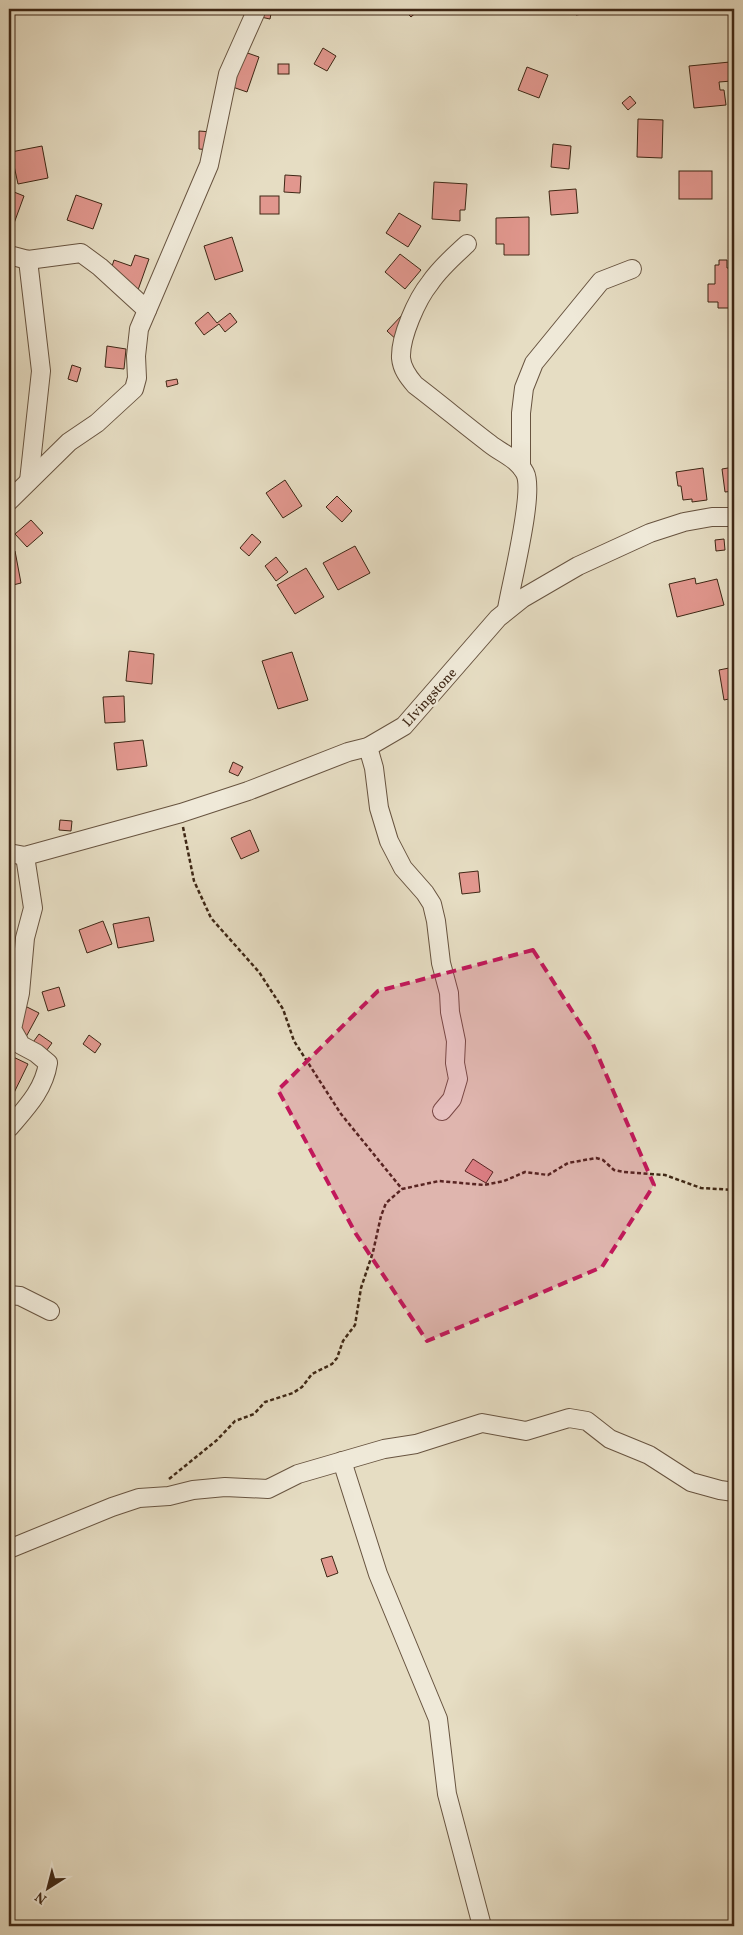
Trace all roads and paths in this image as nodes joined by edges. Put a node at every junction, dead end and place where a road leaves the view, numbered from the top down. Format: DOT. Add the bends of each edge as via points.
graph roads {
  1 [pos="257,9"];
  2 [pos="467,244"];
  3 [pos="9,255"];
  4 [pos="28,260"];
  5 [pos="632,269"];
  6 [pos="147,310"];
  7 [pos="521,467"];
  8 [pos="29,481"];
  9 [pos="9,501"];
  10 [pos="734,517"];
  11 [pos="507,609"];
  12 [pos="368,748"];
  13 [pos="181,813"];
  14 [pos="17,854"];
  15 [pos="442,1111"];
  16 [pos="9,1128"];
  17 [pos="402,1189"];
  18 [pos="734,1190"];
  19 [pos="9,1295"];
  20 [pos="50,1312"];
  21 [pos="342,1461"];
  22 [pos="165,1482"];
  23 [pos="734,1492"];
  24 [pos="9,1549"];
  25 [pos="482,1926"];
  1 -- 6 [label="street" via="228,74 209,165"];
  2 -- 7 [label="street" via="429,283 421,298 403,343 403,367 415,385"];
  3 -- 4 [label="street"];
  4 -- 6 [label="street" via="80,253"];
  4 -- 8 [label="street" via="41,371"];
  5 -- 7 [label="street" via="601,281 534,363 524,388"];
  6 -- 8 [label="street" via="139,329 134,389 97,423 69,442"];
  7 -- 11 [label="street" via="527,480 524,521"];
  8 -- 9 [label="street"];
  10 -- 11 [label="street, LIvingstone" via="684,522 650,533 578,566"];
  11 -- 12 [label="street, LIvingstone" via="404,726"];
  12 -- 13 [label="street, LIvingstone" via="348,752"];
  12 -- 15 [label="street" via="389,841 403,868 432,904 436,921 456,1041 458,1079 452,1099"];
  13 -- 14 [label="street, LIvingstone"];
  13 -- 17 [label="path" via="194,881 211,918 259,972 283,1009 294,1042 341,1114"];
  14 -- 16 [label="street" via="30,877 33,908 25,938 20,993 12,1030 21,1045 48,1063 47,1074 35,1097"];
  17 -- 18 [label="path" via="439,1181 484,1185 524,1172 548,1175 568,1163 596,1158 614,1170 665,1175 701,1188"];
  17 -- 22 [label="path" via="383,1210 361,1288 355,1325 343,1341 337,1358 312,1374 302,1387 265,1402 254,1414 235,1421"];
  19 -- 20 [label="street" via="20,1296"];
  21 -- 23 [label="street" via="416,1444 482,1423 526,1431 569,1418 587,1421 610,1439 649,1455 691,1482"];
  21 -- 24 [label="street" via="298,1474 268,1489 225,1487 139,1498"];
  21 -- 25 [label="street" via="378,1574 438,1719 447,1794"];
}
